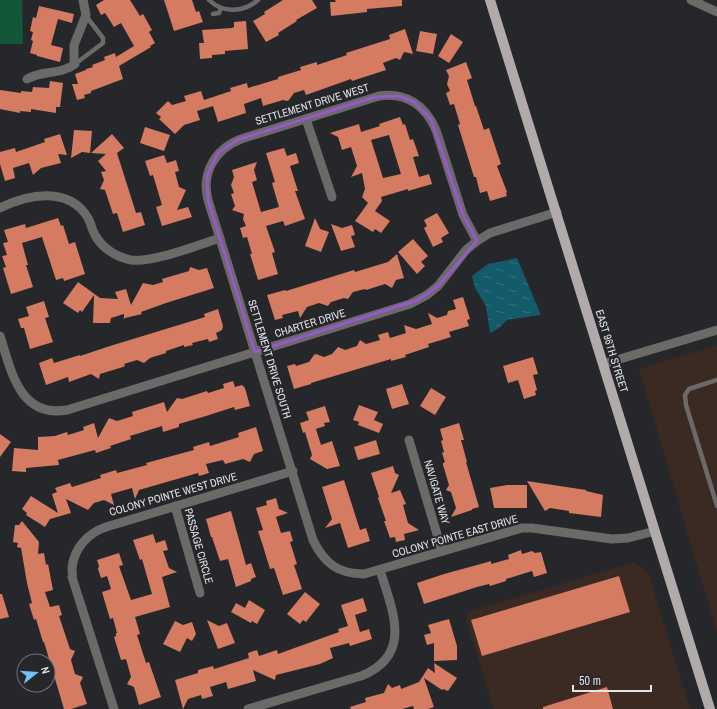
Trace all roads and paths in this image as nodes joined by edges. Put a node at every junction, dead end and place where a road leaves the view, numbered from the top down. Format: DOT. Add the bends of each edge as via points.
graph roads {
  1 [pos="83,0"];
  2 [pos="209,0"];
  3 [pos="258,0"];
  4 [pos="490,0"];
  5 [pos="691,0"];
  6 [pos="221,8"];
  7 [pos="717,12"];
  8 [pos="213,14"];
  9 [pos="86,16"];
  10 [pos="75,64"];
  11 [pos="27,79"];
  12 [pos="306,119"];
  13 [pos="214,158"];
  14 [pos="332,197"];
  15 [pos="0,208"];
  16 [pos="556,212"];
  17 [pos="220,238"];
  18 [pos="477,240"];
  19 [pos="717,330"];
  20 [pos="0,336"];
  21 [pos="255,352"];
  22 [pos="603,364"];
  23 [pos="717,380"];
  24 [pos="409,440"];
  25 [pos="293,471"];
  26 [pos="175,506"];
  27 [pos="717,506"];
  28 [pos="655,532"];
  29 [pos="442,551"];
  30 [pos="330,563"];
  31 [pos="380,570"];
  32 [pos="200,593"];
  33 [pos="114,709"];
  34 [pos="248,709"];
  35 [pos="710,709"];
  1 -- 9 [label="street"];
  2 -- 6 [label="lane"];
  3 -- 6 [label="lane" via="245,8"];
  4 -- 16 [label="main road, EAST 96TH STREET"];
  5 -- 7 [label="street"];
  6 -- 8 [label="lane" via="219,13"];
  9 -- 10 [label="street" via="74,45"];
  9 -- 10 [label="lane" via="103,38 103,43"];
  10 -- 11 [label="street" via="65,70 42,73"];
  12 -- 13 [label="street, SETTLEMENT DRIVE WEST" via="237,140"];
  12 -- 14 [label="street"];
  12 -- 18 [label="street, SETTLEMENT DRIVE WEST" via="383,96 404,97 414,102 431,119 463,215"];
  13 -- 17 [label="street, SETTLEMENT DRIVE SOUTH" via="206,176 206,192"];
  15 -- 17 [label="street" via="38,196 59,196 70,201 85,214 95,236 104,247 116,255 131,260 150,259"];
  16 -- 18 [label="street, CHARTER DRIVE" via="490,233"];
  16 -- 22 [label="main road, EAST 96TH STREET"];
  17 -- 21 [label="street, SETTLEMENT DRIVE SOUTH"];
  18 -- 21 [label="street, CHARTER DRIVE" via="438,286 418,300"];
  19 -- 22 [label="street"];
  20 -- 21 [label="street, CHARTER DRIVE" via="19,389 33,404 47,410 60,411"];
  21 -- 25 [label="street, SETTLEMENT DRIVE SOUTH"];
  22 -- 28 [label="main road, EAST 96TH STREET"];
  23 -- 27 [label="lane" via="689,389 685,395"];
  24 -- 29 [label="street, NAVIGATE WAY"];
  25 -- 26 [label="street, COLONY POINTE WEST DRIVE"];
  25 -- 30 [label="street, SETTLEMENT DRIVE SOUTH" via="313,540 320,553"];
  26 -- 32 [label="street, PASSAGE CIRCLE"];
  26 -- 33 [label="street, COLONY POINTE WEST DRIVE" via="101,529 88,537 74,559 74,586"];
  28 -- 29 [label="street, COLONY POINTE EAST DRIVE" via="612,539 522,528"];
  28 -- 35 [label="main road, EAST 96TH STREET"];
  29 -- 31 [label="street, COLONY POINTE EAST DRIVE"];
  30 -- 31 [label="street, COLONY POINTE EAST DRIVE" via="339,569 354,573"];
  31 -- 34 [label="street" via="396,628 393,648 382,663 361,676"];
}
